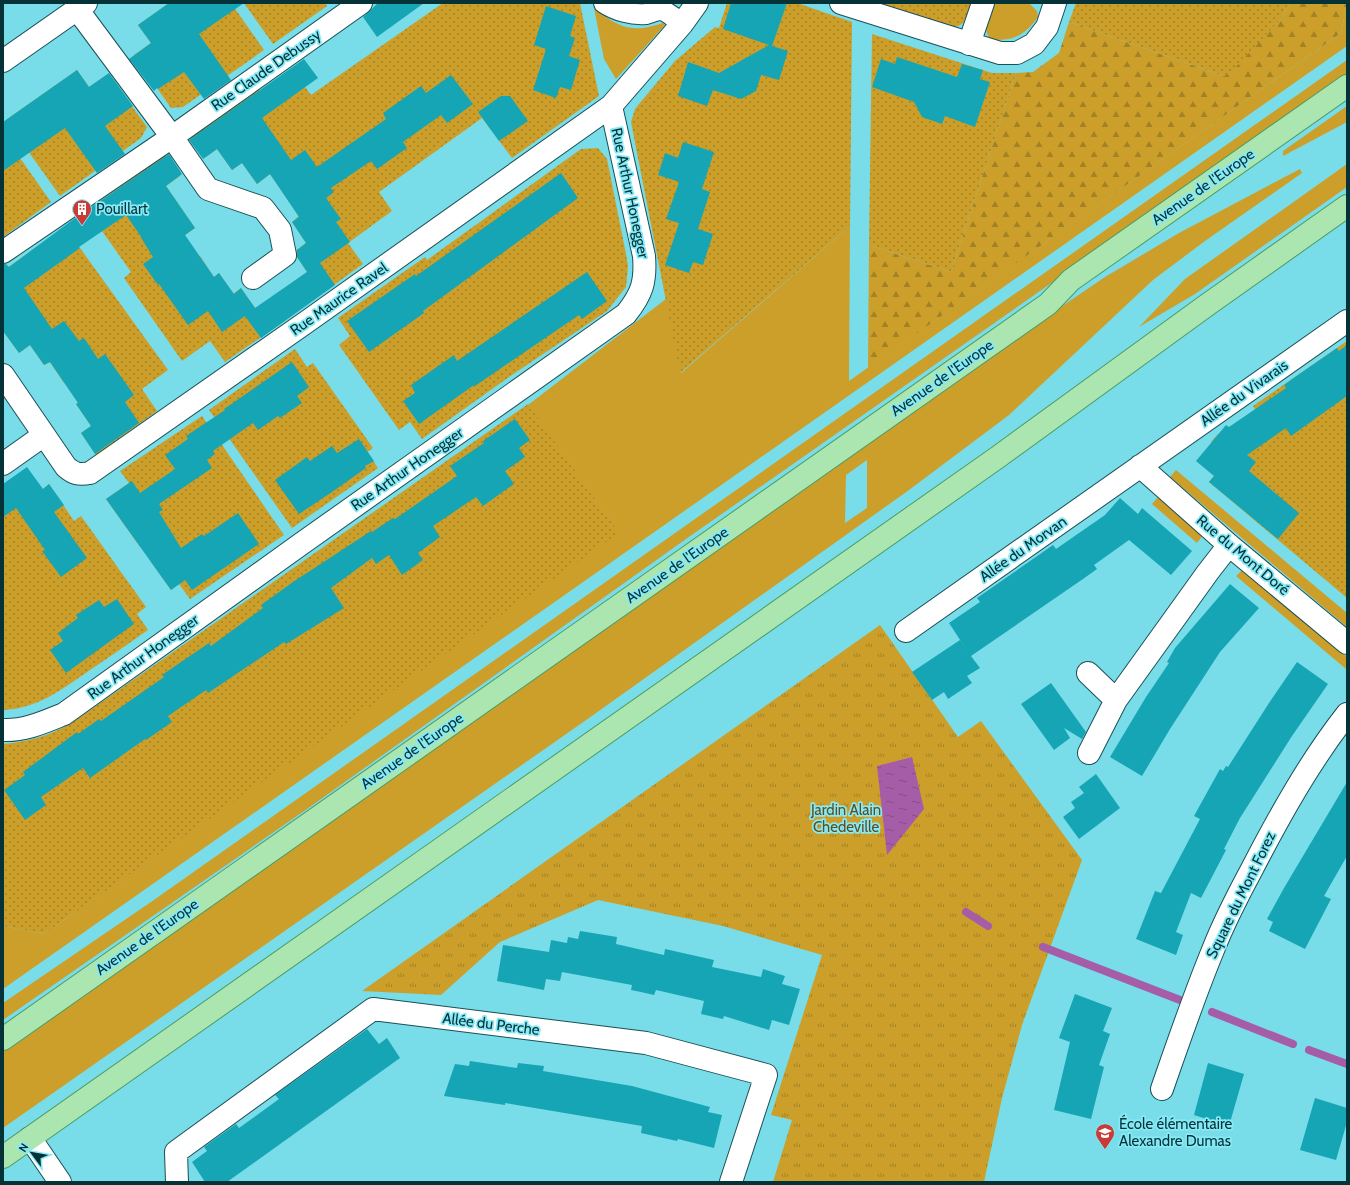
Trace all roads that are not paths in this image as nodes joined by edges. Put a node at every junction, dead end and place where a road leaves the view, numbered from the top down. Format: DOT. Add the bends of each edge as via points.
graph roads {
  1 [pos="361,3"];
  2 [pos="604,3"];
  3 [pos="697,3"];
  4 [pos="841,3"];
  5 [pos="983,3"];
  6 [pos="1055,3"];
  7 [pos="81,6"];
  8 [pos="682,24"];
  9 [pos="969,44"];
  10 [pos="3,61"];
  11 [pos="1347,86"];
  12 [pos="611,106"];
  13 [pos="172,137"];
  14 [pos="1347,206"];
  15 [pos="3,252"];
  16 [pos="253,278"];
  17 [pos="1347,321"];
  18 [pos="3,375"];
  19 [pos="44,435"];
  20 [pos="3,464"];
  21 [pos="1140,466"];
  22 [pos="1230,545"];
  23 [pos="906,631"];
  24 [pos="1347,643"];
  25 [pos="1088,673"];
  26 [pos="1116,700"];
  27 [pos="1347,714"];
  28 [pos="3,730"];
  29 [pos="1089,753"];
  30 [pos="3,1038"];
  31 [pos="1162,1089"];
  32 [pos="30,1138"];
  33 [pos="3,1157"];
  34 [pos="60,1182"];
  35 [pos="177,1182"];
  36 [pos="731,1182"];
  1 -- 13 [label="street, Rue Claude Debussy"];
  2 -- 8 [label="street" via="630,13 646,14 661,10"];
  3 -- 8 [label="street, Rue Maurice Ravel"];
  4 -- 9 [label="street"];
  5 -- 9 [label="street"];
  6 -- 9 [label="street" via="1047,27 1034,44 1017,53 1000,53"];
  7 -- 10 [label="street"];
  7 -- 13 [label="street"];
  8 -- 12 [label="street, Rue Maurice Ravel"];
  11 -- 30 [label="main road, Avenue de l'Europe" via="1071,280 1048,304"];
  12 -- 19 [label="street, Rue Maurice Ravel" via="90,473 81,475 66,467"];
  12 -- 28 [label="street, Rue Arthur Honegger" via="644,256 642,286 636,301 626,314 64,714 36,726"];
  13 -- 15 [label="street, Rue Claude Debussy"];
  13 -- 16 [label="street" via="208,189 263,208 280,230 285,255"];
  14 -- 32 [label="main road" via="991,461"];
  17 -- 21 [label="street, Allée du Vivarais"];
  18 -- 19 [label="street, Rue Maurice Ravel"];
  19 -- 20 [label="street"];
  21 -- 22 [label="street, Rue du Mont Doré"];
  21 -- 23 [label="street, Allée du Morvan"];
  22 -- 24 [label="street, Rue du Mont Doré"];
  22 -- 26 [label="street"];
  25 -- 26 [label="street"];
  26 -- 29 [label="street"];
  27 -- 31 [label="street, Square du Mont Forez" via="1286,806 1238,897 1213,949"];
  32 -- 33 [label="main road"];
  32 -- 34 [label="street"];
  35 -- 36 [label="street, Allée du Perche" via="176,1152 373,1009 646,1044 766,1075"];
}
